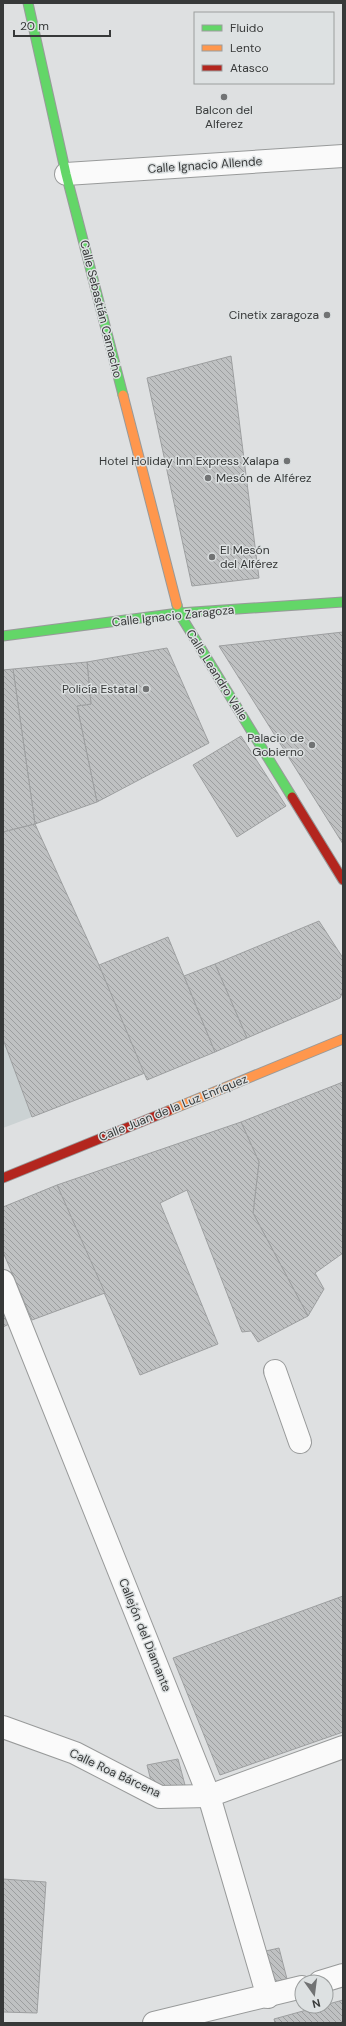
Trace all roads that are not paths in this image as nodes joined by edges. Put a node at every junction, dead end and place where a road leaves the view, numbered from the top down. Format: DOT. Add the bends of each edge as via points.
graph roads {
  1 [pos="28,3"];
  2 [pos="343,156"];
  3 [pos="66,174"];
  4 [pos="343,602"];
  5 [pos="180,613"];
  6 [pos="3,636"];
  7 [pos="343,880"];
  8 [pos="343,1039"];
  9 [pos="3,1178"];
  10 [pos="3,1281"];
  11 [pos="275,1371"];
  12 [pos="300,1442"];
  13 [pos="3,1727"];
  14 [pos="343,1747"];
  15 [pos="209,1796"];
  16 [pos="294,1989"];
  17 [pos="268,1997"];
  18 [pos="154,2023"];
  1 -- 3 [label="street, Calle Sebastián Camacho"];
  2 -- 3 [label="street, Calle Ignacio Allende"];
  3 -- 5 [label="street, Calle Sebastián Camacho"];
  4 -- 5 [label="street, Calle Ignacio Zaragoza"];
  5 -- 6 [label="street, Calle Ignacio Zaragoza"];
  5 -- 7 [label="street, Calle Leandro Valle"];
  8 -- 9 [label="street, Calle Juan de la Luz Enríquez"];
  10 -- 15 [label="street, Callejón del Diamante"];
  11 -- 12 [label="street"];
  13 -- 15 [label="street, Calle Roa Bárcena" via="75,1754 160,1797"];
  14 -- 15 [label="street, Calle Roa Bárcena"];
  15 -- 17 [label="street, Callejón del Diamante"];
  16 -- 17 [label="street"];
  17 -- 18 [label="street"];
}
